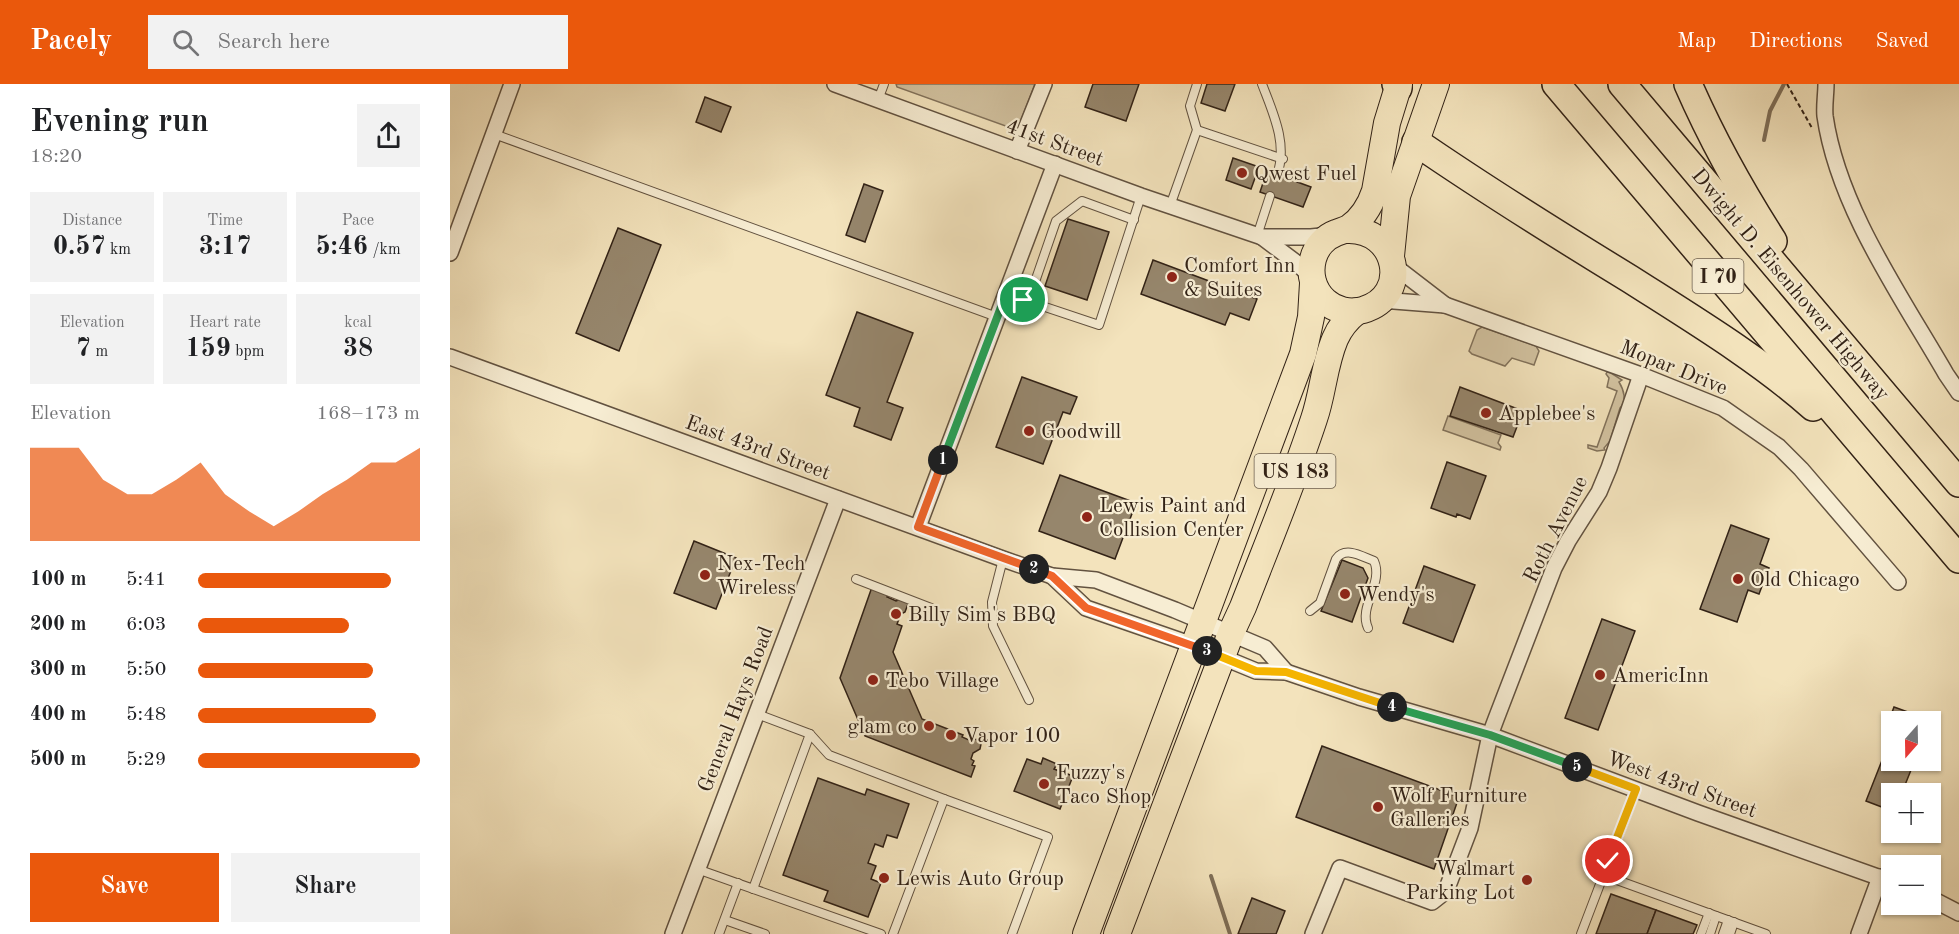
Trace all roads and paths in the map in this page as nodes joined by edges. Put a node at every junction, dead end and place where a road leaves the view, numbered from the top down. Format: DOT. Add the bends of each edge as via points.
graph roads {
  1 [pos="512,84"];
  2 [pos="835,84"];
  3 [pos="884,84"];
  4 [pos="1044,84"];
  5 [pos="1197,84"];
  6 [pos="1262,84"];
  7 [pos="1436,84"];
  8 [pos="1556,84"];
  9 [pos="1622,84"];
  10 [pos="1688,84"];
  11 [pos="1787,84"];
  12 [pos="1826,84"];
  13 [pos="1398,85"];
  14 [pos="878,100"];
  15 [pos="1828,128"];
  16 [pos="1197,130"];
  17 [pos="494,134"];
  18 [pos="1416,142"];
  19 [pos="1017,151"];
  20 [pos="1283,159"];
  21 [pos="1055,164"];
  22 [pos="1277,175"];
  23 [pos="1141,196"];
  24 [pos="1270,196"];
  25 [pos="1170,206"];
  26 [pos="1134,220"];
  27 [pos="1340,232"];
  28 [pos="1259,237"];
  29 [pos="450,254"];
  30 [pos="1392,260"];
  31 [pos="1312,280"];
  32 [pos="1006,294"];
  33 [pos="1381,300"];
  34 [pos="1028,302"];
  35 [pos="1445,305"];
  36 [pos="1357,311"];
  37 [pos="997,317"];
  38 [pos="1824,324"];
  39 [pos="450,357"];
  40 [pos="1641,375"];
  41 [pos="1959,393"];
  42 [pos="1881,468"];
  43 [pos="1959,483"];
  44 [pos="838,499"];
  45 [pos="918,527"];
  46 [pos="1003,559"];
  47 [pos="1959,559"];
  48 [pos="1052,576"];
  49 [pos="856,579"];
  50 [pos="1898,582"];
  51 [pos="932,608"];
  52 [pos="1310,611"];
  53 [pos="1202,621"];
  54 [pos="1368,628"];
  55 [pos="1231,633"];
  56 [pos="1193,645"];
  57 [pos="1222,657"];
  58 [pos="1286,672"];
  59 [pos="1029,700"];
  60 [pos="757,714"];
  61 [pos="810,734"];
  62 [pos="1490,735"];
  63 [pos="1636,789"];
  64 [pos="944,799"];
  65 [pos="697,868"];
  66 [pos="1603,875"];
  67 [pos="1881,878"];
  68 [pos="738,883"];
  69 [pos="753,889"];
  70 [pos="1881,890"];
  71 [pos="1941,904"];
  72 [pos="1959,913"];
  73 [pos="1712,914"];
  74 [pos="724,920"];
  75 [pos="1731,921"];
  76 [pos="673,934"];
  77 [pos="719,934"];
  78 [pos="765,934"];
  79 [pos="881,934"];
  80 [pos="893,934"];
  81 [pos="1012,934"];
  82 [pos="1086,934"];
  83 [pos="1117,934"];
  84 [pos="1313,934"];
  85 [pos="1581,934"];
  86 [pos="1701,934"];
  87 [pos="1710,934"];
  88 [pos="1723,934"];
  89 [pos="1730,934"];
  90 [pos="1767,934"];
  91 [pos="1859,934"];
  1 -- 17 [label="street"];
  2 -- 14 [label="street, 41st Street"];
  3 -- 14 [label="lane"];
  4 -- 19 [label="street"];
  5 -- 16 [label="lane" via="1190,106"];
  6 -- 20 [label="lane" via="1276,121"];
  7 -- 18 [label="highway"];
  8 -- 42 [label="highway, I 70"];
  9 -- 38 [label="highway, Dwight D. Eisenhower Highway / I 70"];
  10 -- 38 [label="highway" via="1750,205"];
  11 -- 15 [label="path" via="1811,127"];
  12 -- 15 [label="street"];
  13 -- 27 [label="highway" via="1387,123 1376,191 1360,219"];
  14 -- 19 [label="street, 41st Street"];
  15 -- 41 [label="street" via="1840,179 1876,253"];
  16 -- 20 [label="lane"];
  16 -- 25 [label="lane"];
  17 -- 29 [label="street"];
  17 -- 37 [label="lane"];
  18 -- 30 [label="highway" via="1397,196"];
  18 -- 42 [label="highway" via="1684,313 1793,389"];
  19 -- 21 [label="street, 41st Street"];
  20 -- 22 [label="lane"];
  21 -- 23 [label="street, 41st Street"];
  21 -- 32 [label="street"];
  23 -- 25 [label="street, 41st Street"];
  23 -- 26 [label="lane"];
  24 -- 28 [label="lane"];
  25 -- 28 [label="street, 41st Street"];
  26 -- 34 [label="lane" via="1082,201 1056,221"];
  26 -- 34 [label="lane" via="1099,325"];
  27 -- 28 [label="street, 41st Street" via="1311,237"];
  27 -- 30 [label="highway" via="1356,229 1374,235"];
  27 -- 31 [label="highway" via="1318,248 1311,267"];
  28 -- 31 [label="street, 41st Street" via="1298,264"];
  30 -- 33 [label="highway" via="1393,278"];
  30 -- 35 [label="street, Mopar Drive"];
  31 -- 36 [label="highway" via="1330,305"];
  31 -- 53 [label="highway, US 183" via="1311,317 1303,354"];
  32 -- 34 [label="lane"];
  32 -- 37 [label="street"];
  33 -- 35 [label="street, Mopar Drive"];
  33 -- 36 [label="highway"];
  35 -- 40 [label="street, Mopar Drive"];
  36 -- 55 [label="highway, US 183" via="1335,337 1306,444"];
  37 -- 45 [label="street"];
  38 -- 43 [label="highway, Dwight D. Eisenhower Highway / I 70"];
  39 -- 44 [label="street, East 43rd Street"];
  40 -- 50 [label="street, Mopar Drive" via="1724,408 1779,447"];
  40 -- 62 [label="street, Roth Avenue" via="1599,492 1554,568"];
  42 -- 47 [label="highway, I 70"];
  44 -- 45 [label="street, East 43rd Street"];
  44 -- 60 [label="street, General Hays Road"];
  45 -- 46 [label="street, East 43rd Street"];
  46 -- 48 [label="street, East 43rd Street"];
  46 -- 59 [label="lane" via="992,602 993,626"];
  48 -- 53 [label="street, East 43rd Street" via="1096,580"];
  48 -- 56 [label="street, East 43rd Street" via="1086,608"];
  49 -- 51 [label="lane"];
  52 -- 54 [label="lane" via="1320,603 1336,559 1347,552 1374,561 1377,567 1365,621"];
  53 -- 55 [label="street, East 43rd Street"];
  53 -- 56 [label="highway, US 183"];
  55 -- 57 [label="highway, US 183"];
  55 -- 58 [label="street, East 43rd Street" via="1265,648"];
  56 -- 57 [label="street, East 43rd Street"];
  56 -- 82 [label="highway, US 183"];
  57 -- 58 [label="street, East 43rd Street" via="1256,671"];
  57 -- 83 [label="highway, US 183"];
  58 -- 62 [label="street, West 43rd Street"];
  60 -- 61 [label="lane"];
  60 -- 65 [label="street, General Hays Road"];
  61 -- 64 [label="lane" via="830,755"];
  61 -- 69 [label="lane"];
  62 -- 63 [label="street, West 43rd Street"];
  62 -- 84 [label="street, Roth Avenue" via="1470,828 1446,891 1432,903 1340,868"];
  63 -- 66 [label="lane"];
  63 -- 67 [label="street, West 43rd Street"];
  64 -- 80 [label="lane"];
  64 -- 81 [label="lane" via="1048,837"];
  65 -- 68 [label="lane"];
  65 -- 76 [label="street, General Hays Road"];
  66 -- 73 [label="lane"];
  66 -- 85 [label="lane"];
  68 -- 69 [label="lane"];
  68 -- 74 [label="lane"];
  69 -- 79 [label="lane"];
  70 -- 91 [label="street"];
  71 -- 72 [label="street"];
  73 -- 75 [label="lane"];
  73 -- 86 [label="lane"];
  73 -- 87 [label="lane"];
  74 -- 77 [label="lane"];
  74 -- 78 [label="lane"];
  75 -- 88 [label="lane"];
  75 -- 89 [label="lane"];
  75 -- 90 [label="lane"];
}
